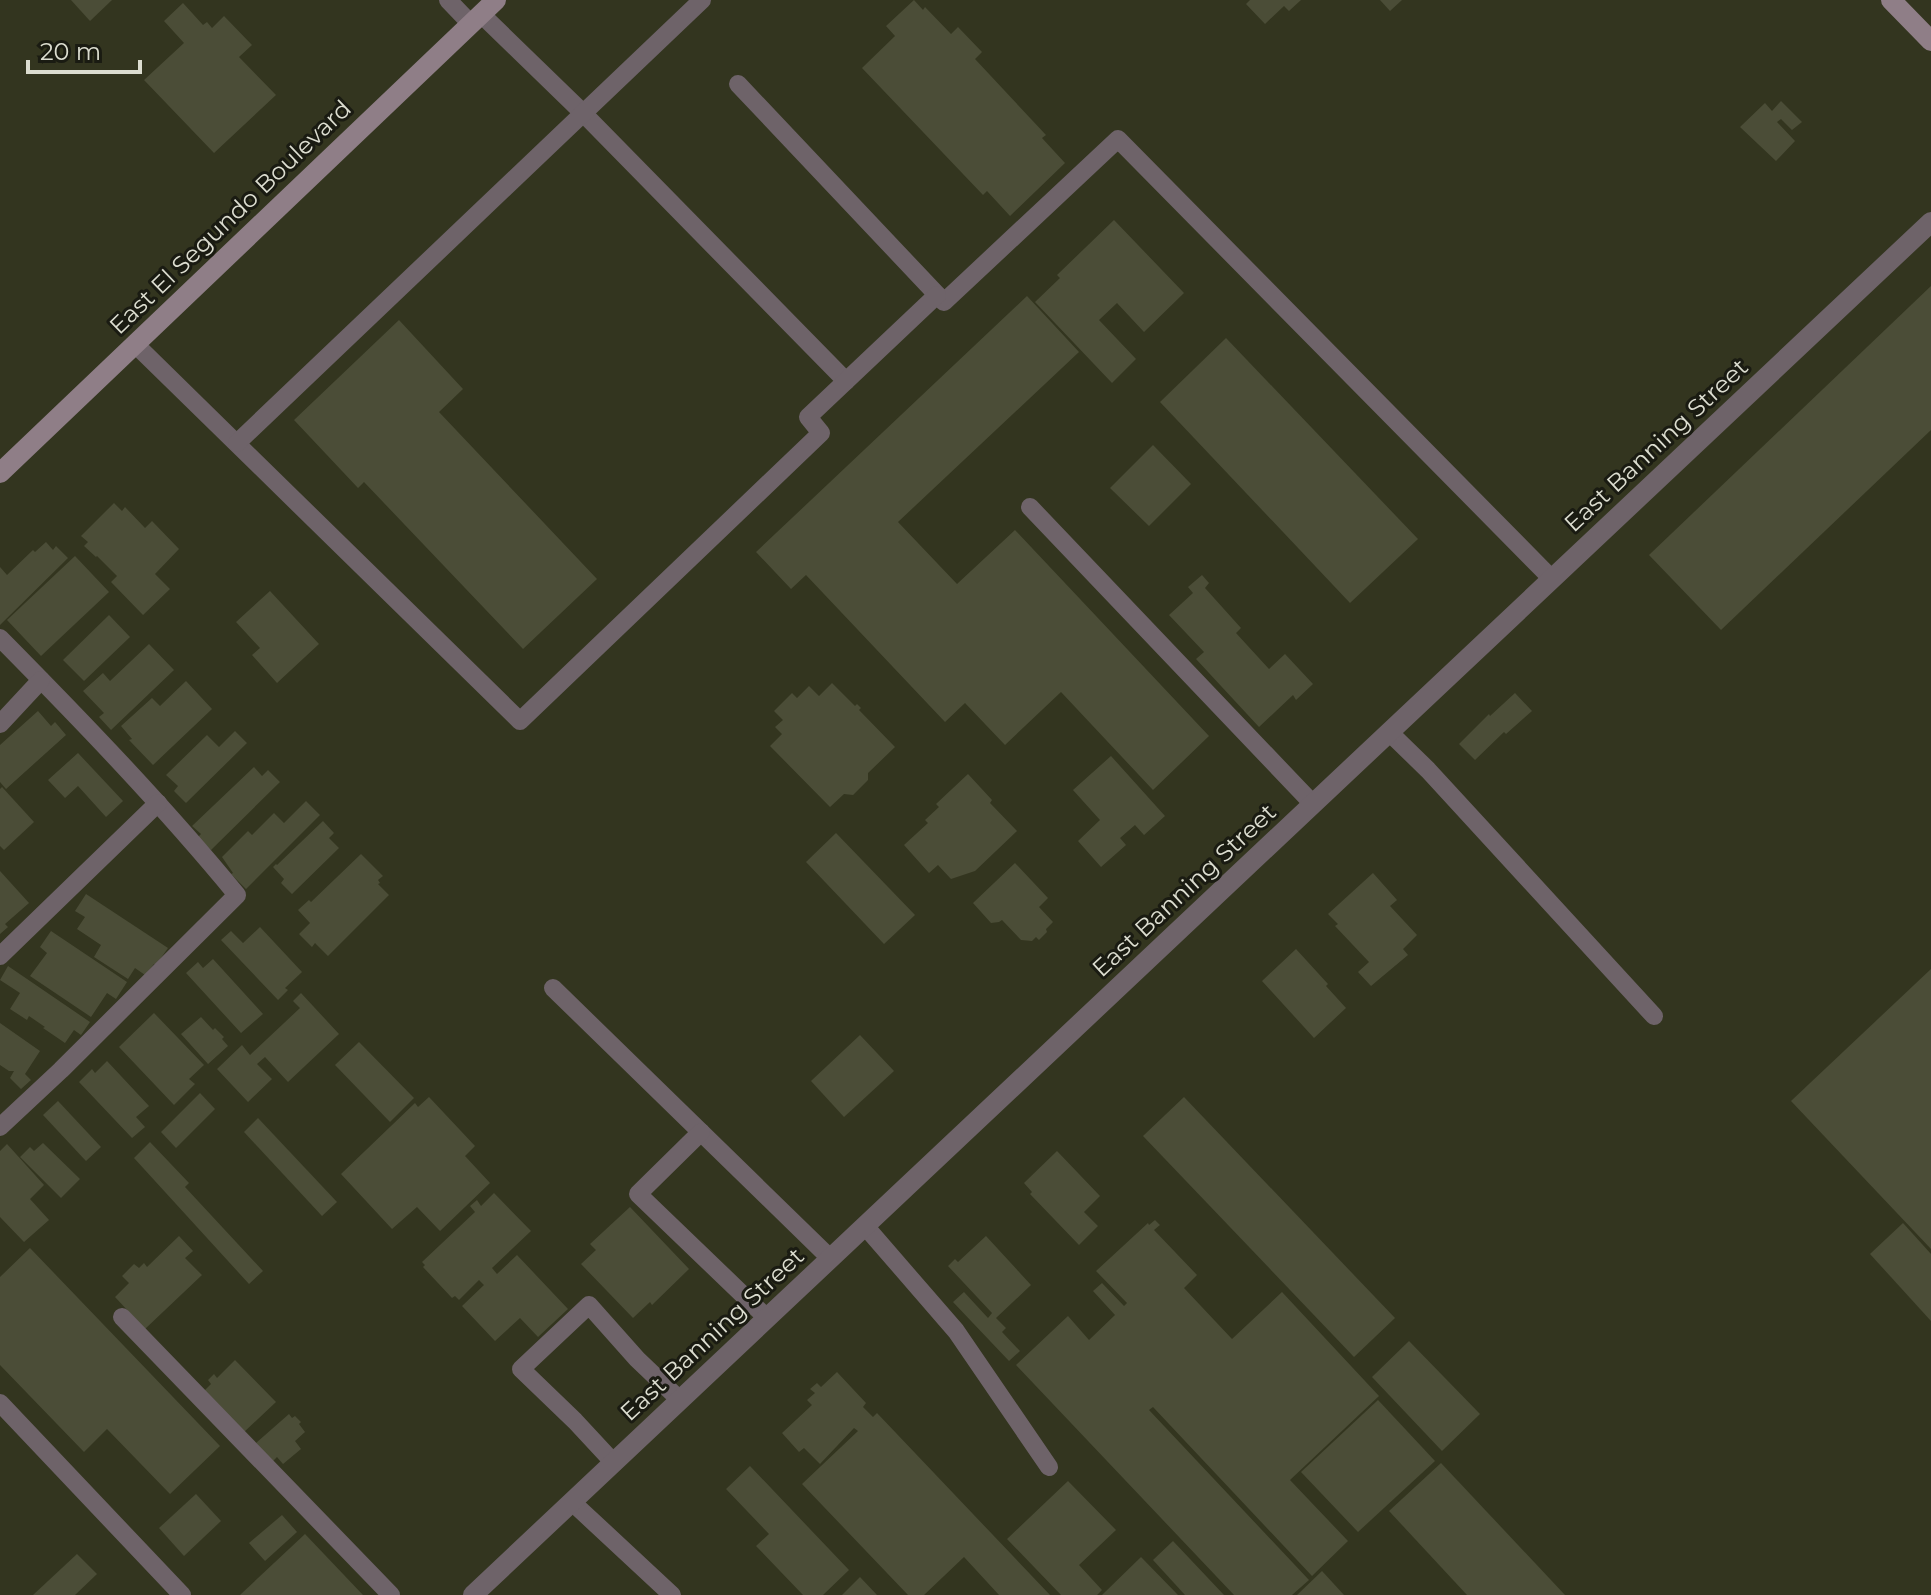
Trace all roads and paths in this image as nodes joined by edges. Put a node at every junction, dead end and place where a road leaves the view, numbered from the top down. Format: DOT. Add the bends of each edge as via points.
graph roads {
  1 [pos="448,0"];
  2 [pos="702,0"];
  3 [pos="1891,0"];
  4 [pos="483,13"];
  5 [pos="1931,41"];
  6 [pos="738,84"];
  7 [pos="583,113"];
  8 [pos="1931,222"];
  9 [pos="937,295"];
  10 [pos="135,344"];
  11 [pos="846,381"];
  12 [pos="237,443"];
  13 [pos="0,473"];
  14 [pos="1030,507"];
  15 [pos="1552,579"];
  16 [pos="0,638"];
  17 [pos="41,680"];
  18 [pos="0,724"];
  19 [pos="1389,732"];
  20 [pos="158,803"];
  21 [pos="1313,804"];
  22 [pos="0,956"];
  23 [pos="553,988"];
  24 [pos="1654,1016"];
  25 [pos="0,1127"];
  26 [pos="701,1132"];
  27 [pos="865,1226"];
  28 [pos="830,1258"];
  29 [pos="122,1317"];
  30 [pos="767,1318"];
  31 [pos="680,1400"];
  32 [pos="0,1403"];
  33 [pos="614,1463"];
  34 [pos="1049,1467"];
  35 [pos="572,1502"];
  36 [pos="182,1595"];
  37 [pos="391,1595"];
  38 [pos="473,1595"];
  39 [pos="672,1595"];
  1 -- 4 [label="lane"];
  2 -- 7 [label="lane"];
  3 -- 5 [label="street"];
  4 -- 7 [label="lane"];
  4 -- 10 [label="street, East El Segundo Boulevard"];
  6 -- 9 [label="lane"];
  7 -- 11 [label="lane"];
  7 -- 12 [label="lane"];
  8 -- 15 [label="street, East Banning Street"];
  9 -- 11 [label="lane"];
  9 -- 15 [label="lane" via="944,302 1118,139"];
  10 -- 12 [label="lane"];
  10 -- 13 [label="street, East El Segundo Boulevard"];
  11 -- 12 [label="lane" via="808,417 821,433 520,721"];
  14 -- 21 [label="lane"];
  15 -- 19 [label="street, East Banning Street"];
  16 -- 17 [label="lane"];
  17 -- 18 [label="lane"];
  17 -- 20 [label="lane"];
  19 -- 21 [label="street, East Banning Street"];
  19 -- 24 [label="lane"];
  20 -- 22 [label="lane"];
  20 -- 25 [label="lane" via="237,895"];
  21 -- 27 [label="street, East Banning Street"];
  23 -- 26 [label="lane"];
  26 -- 28 [label="lane"];
  26 -- 30 [label="lane" via="638,1194"];
  27 -- 28 [label="street, East Banning Street"];
  27 -- 34 [label="lane" via="956,1331"];
  28 -- 30 [label="street, East Banning Street"];
  29 -- 37 [label="lane"];
  30 -- 31 [label="street, East Banning Street"];
  31 -- 33 [label="street, East Banning Street"];
  31 -- 33 [label="lane" via="589,1305 521,1369"];
  32 -- 36 [label="lane"];
  33 -- 35 [label="street, East Banning Street"];
  35 -- 38 [label="street, East Banning Street"];
  35 -- 39 [label="lane"];
}
